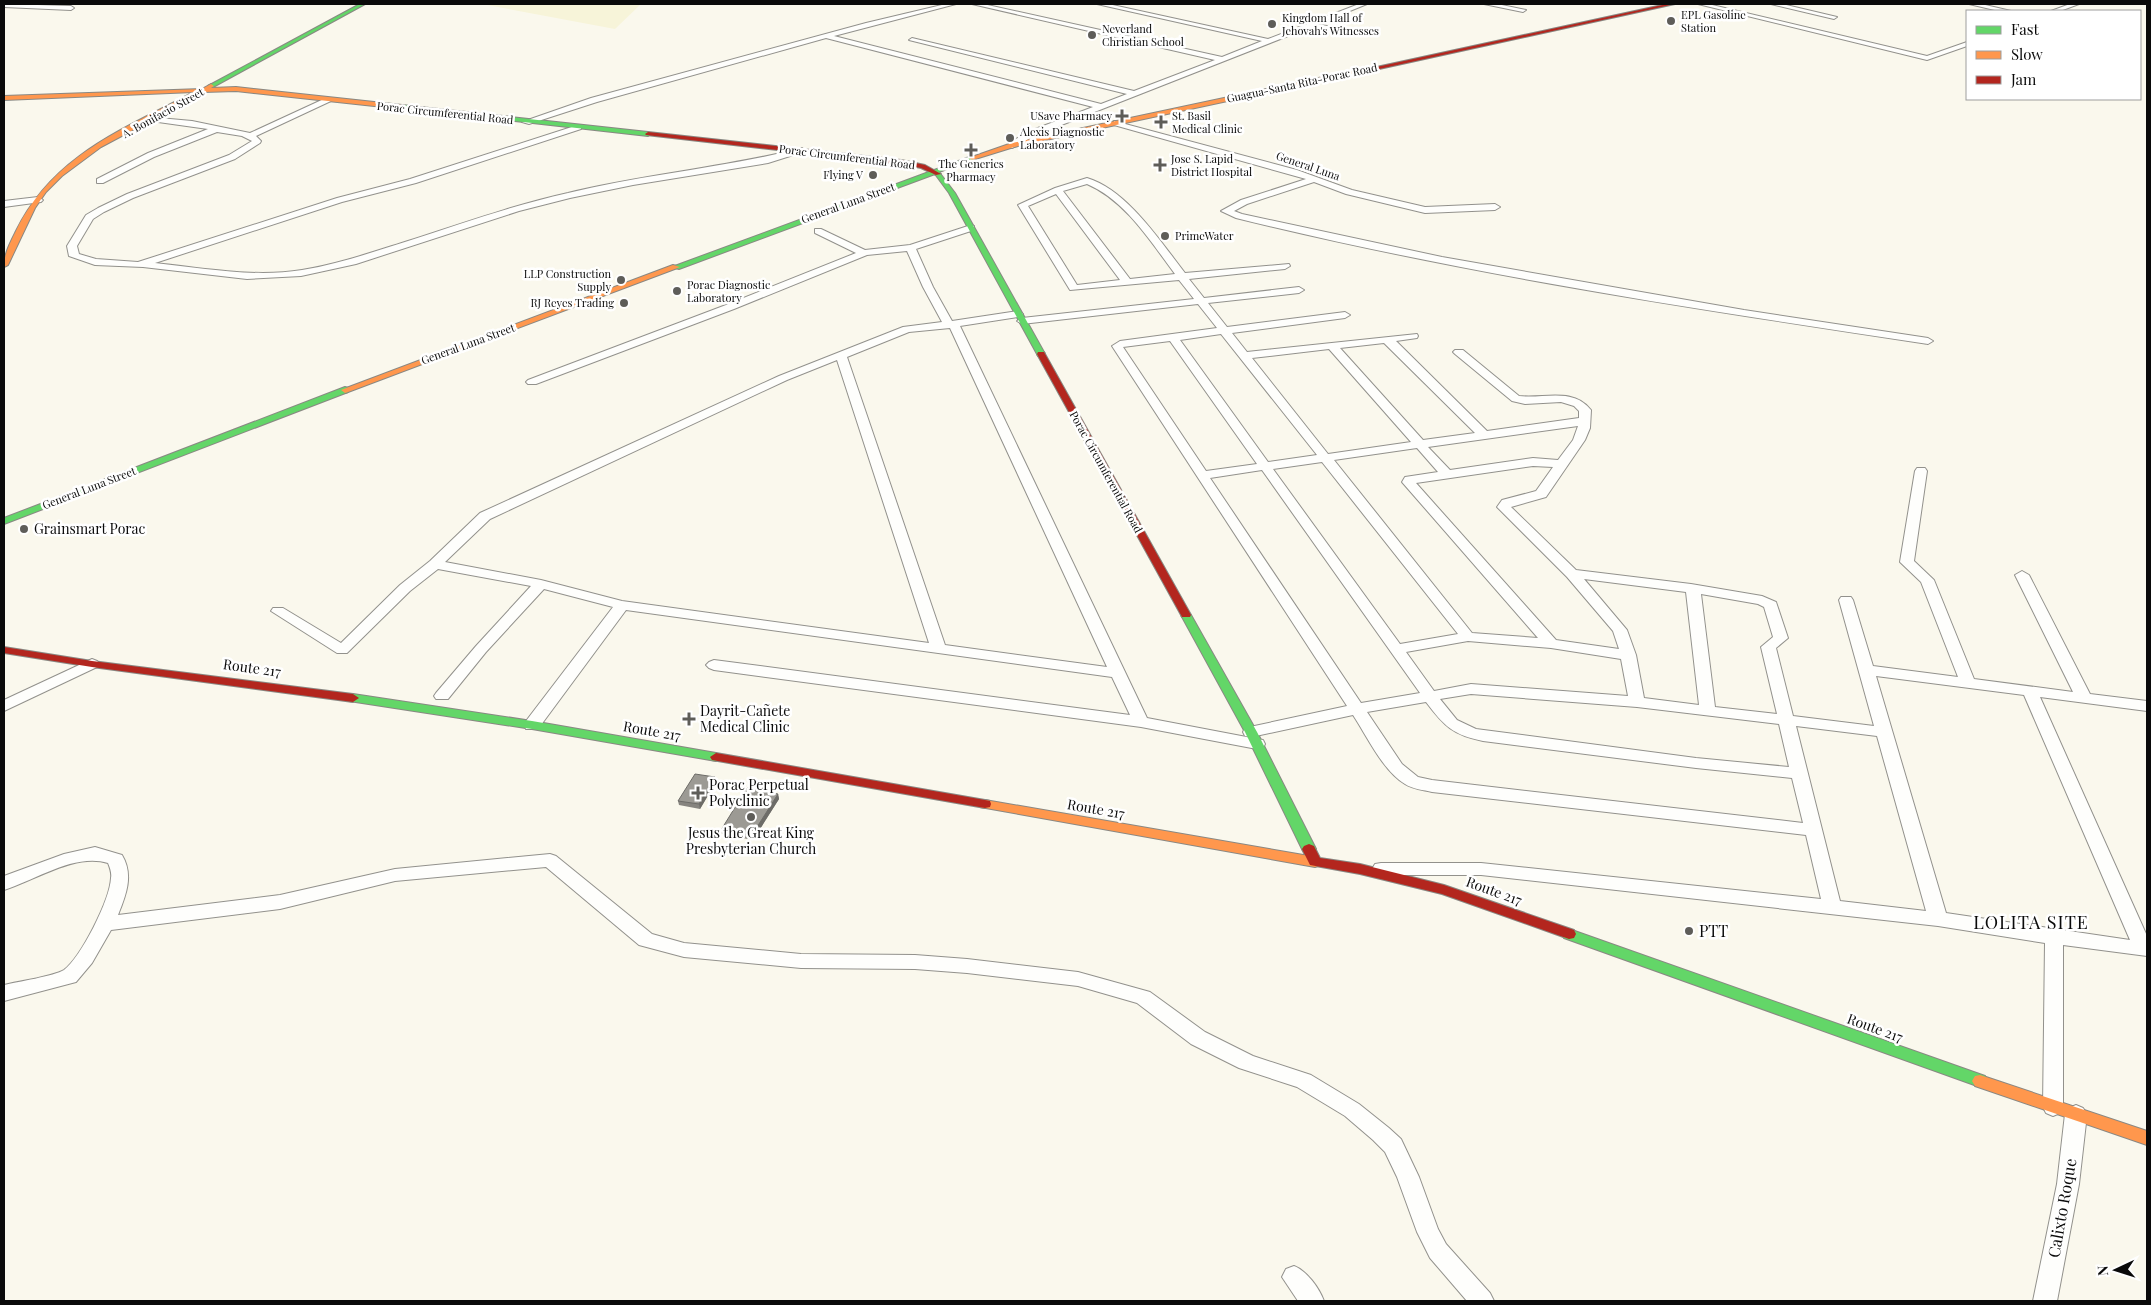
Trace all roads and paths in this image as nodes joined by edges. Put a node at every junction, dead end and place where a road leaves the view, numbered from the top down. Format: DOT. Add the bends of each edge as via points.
graph roads {
  1 [pos="362,4"];
  2 [pos="953,4"];
  3 [pos="975,4"];
  4 [pos="1100,4"];
  5 [pos="1345,4"];
  6 [pos="1487,4"];
  7 [pos="1673,4"];
  8 [pos="1701,4"];
  9 [pos="1774,4"];
  10 [pos="1972,4"];
  11 [pos="2076,4"];
  12 [pos="4,5"];
  13 [pos="1361,5"];
  14 [pos="72,8"];
  15 [pos="1523,10"];
  16 [pos="2003,10"];
  17 [pos="2057,10"];
  18 [pos="1834,18"];
  19 [pos="1310,25"];
  20 [pos="1357,34"];
  21 [pos="827,36"];
  22 [pos="912,40"];
  23 [pos="1269,40"];
  24 [pos="1966,44"];
  25 [pos="1221,59"];
  26 [pos="205,89"];
  27 [pos="1133,93"];
  28 [pos="4,98"];
  29 [pos="329,100"];
  30 [pos="1100,106"];
  31 [pos="151,119"];
  32 [pos="526,122"];
  33 [pos="1117,123"];
  34 [pos="578,127"];
  35 [pos="216,129"];
  36 [pos="252,135"];
  37 [pos="1012,145"];
  38 [pos="802,151"];
  39 [pos="934,171"];
  40 [pos="1313,180"];
  41 [pos="100,181"];
  42 [pos="1058,190"];
  43 [pos="38,200"];
  44 [pos="4,204"];
  45 [pos="1495,207"];
  46 [pos="970,228"];
  47 [pos="818,232"];
  48 [pos="911,248"];
  49 [pos="864,253"];
  50 [pos="4,265"];
  51 [pos="139,265"];
  52 [pos="1285,266"];
  53 [pos="1183,276"];
  54 [pos="1127,282"];
  55 [pos="1299,290"];
  56 [pos="1202,301"];
  57 [pos="1345,315"];
  58 [pos="1020,317"];
  59 [pos="951,325"];
  60 [pos="1225,331"];
  61 [pos="1413,336"];
  62 [pos="1173,338"];
  63 [pos="1387,339"];
  64 [pos="1928,341"];
  65 [pos="1331,345"];
  66 [pos="1459,352"];
  67 [pos="841,354"];
  68 [pos="1244,356"];
  69 [pos="532,382"];
  70 [pos="1585,421"];
  71 [pos="1485,436"];
  72 [pos="1420,445"];
  73 [pos="1324,457"];
  74 [pos="1561,464"];
  75 [pos="1266,466"];
  76 [pos="1921,471"];
  77 [pos="1446,474"];
  78 [pos="1203,475"];
  79 [pos="4,520"];
  80 [pos="435,564"];
  81 [pos="1572,574"];
  82 [pos="2022,575"];
  83 [pos="541,584"];
  84 [pos="1693,589"];
  85 [pos="1846,600"];
  86 [pos="622,605"];
  87 [pos="278,611"];
  88 [pos="1468,637"];
  89 [pos="1551,644"];
  90 [pos="939,649"];
  91 [pos="1396,649"];
  92 [pos="4,650"];
  93 [pos="1628,655"];
  94 [pos="92,664"];
  95 [pos="714,665"];
  96 [pos="1866,670"];
  97 [pos="1118,673"];
  98 [pos="1968,684"];
  99 [pos="2030,692"];
  100 [pos="442,696"];
  101 [pos="1430,696"];
  102 [pos="2084,698"];
  103 [pos="1637,702"];
  104 [pos="4,706"];
  105 [pos="2147,706"];
  106 [pos="1356,709"];
  107 [pos="1708,710"];
  108 [pos="1787,720"];
  109 [pos="1141,722"];
  110 [pos="532,724"];
  111 [pos="1884,732"];
  112 [pos="1254,738"];
  113 [pos="1799,773"];
  114 [pos="1812,830"];
  115 [pos="1314,862"];
  116 [pos="1360,869"];
  117 [pos="4,883"];
  118 [pos="1832,907"];
  119 [pos="1938,919"];
  120 [pos="105,924"];
  121 [pos="2054,937"];
  122 [pos="2145,948"];
  123 [pos="4,993"];
  124 [pos="2053,1107"];
  125 [pos="2076,1114"];
  126 [pos="2147,1138"];
  127 [pos="1294,1277"];
  128 [pos="1312,1301"];
  129 [pos="1482,1301"];
  130 [pos="2045,1301"];
  1 -- 26 [label="main road, A. Bonifacio Street"];
  2 -- 21 [label="street"];
  3 -- 25 [label="street"];
  4 -- 23 [label="street"];
  5 -- 13 [label="street"];
  6 -- 15 [label="street"];
  7 -- 33 [label="main road, Guagua-Santa Rita-Porac Road"];
  8 -- 24 [label="street" via="1927,58"];
  9 -- 18 [label="street"];
  10 -- 16 [label="street"];
  11 -- 17 [label="street"];
  12 -- 14 [label="street"];
  13 -- 19 [label="street"];
  19 -- 20 [label="street"];
  19 -- 23 [label="street"];
  21 -- 30 [label="street"];
  21 -- 32 [label="street"];
  22 -- 27 [label="street"];
  23 -- 25 [label="street"];
  25 -- 27 [label="street"];
  26 -- 28 [label="main road, Porac Circumferential Road"];
  26 -- 29 [label="main road, Porac Circumferential Road" via="247,90"];
  26 -- 31 [label="main road, A. Bonifacio Street"];
  27 -- 30 [label="street"];
  29 -- 32 [label="main road, Porac Circumferential Road"];
  29 -- 36 [label="street"];
  30 -- 37 [label="street"];
  31 -- 35 [label="street" via="202,124"];
  31 -- 43 [label="main road, A. Bonifacio Street" via="70,168 50,184"];
  32 -- 34 [label="main road, Porac Circumferential Road"];
  33 -- 37 [label="main road, Guagua-Santa Rita-Porac Road"];
  33 -- 40 [label="street, General Luna"];
  34 -- 38 [label="main road, Porac Circumferential Road"];
  34 -- 51 [label="street"];
  35 -- 36 [label="street"];
  35 -- 41 [label="street" via="159,151"];
  36 -- 51 [label="street" via="257,141 232,157 130,196 89,217 72,246 74,256 95,262"];
  37 -- 39 [label="main road, Guagua-Santa Rita-Porac Road"];
  38 -- 39 [label="main road, Porac Circumferential Road" via="910,164"];
  38 -- 51 [label="street" via="569,196 516,209 353,262 301,273 247,276"];
  39 -- 46 [label="main road, Porac Circumferential Road"];
  39 -- 79 [label="main road, General Luna Street"];
  40 -- 45 [label="street, General Luna" via="1425,210"];
  40 -- 64 [label="street" via="1226,211 1442,260 1708,307"];
  42 -- 53 [label="street" via="1087,181 1104,188 1146,230"];
  42 -- 54 [label="street"];
  42 -- 54 [label="street" via="1023,205 1074,288"];
  43 -- 44 [label="street"];
  43 -- 50 [label="main road, A. Bonifacio Street"];
  46 -- 48 [label="street"];
  46 -- 58 [label="main road, Porac Circumferential Road"];
  47 -- 49 [label="street"];
  48 -- 49 [label="street"];
  48 -- 59 [label="street" via="928,288"];
  49 -- 69 [label="street"];
  52 -- 53 [label="street"];
  53 -- 54 [label="street"];
  53 -- 56 [label="street"];
  55 -- 56 [label="street"];
  56 -- 58 [label="street"];
  56 -- 60 [label="street"];
  57 -- 60 [label="street"];
  58 -- 59 [label="street"];
  58 -- 112 [label="main road, Porac Circumferential Road"];
  59 -- 67 [label="street" via="907,330"];
  59 -- 97 [label="street"];
  60 -- 62 [label="street"];
  60 -- 68 [label="street"];
  61 -- 63 [label="street"];
  62 -- 75 [label="street"];
  62 -- 78 [label="street" via="1117,346"];
  63 -- 65 [label="street"];
  63 -- 71 [label="street"];
  65 -- 68 [label="street"];
  65 -- 72 [label="street"];
  66 -- 70 [label="street" via="1516,399 1553,398 1571,402 1583,408"];
  67 -- 80 [label="street" via="485,516"];
  67 -- 90 [label="street"];
  68 -- 73 [label="street"];
  70 -- 71 [label="street"];
  70 -- 74 [label="street" via="1581,439"];
  71 -- 72 [label="street"];
  72 -- 73 [label="street"];
  72 -- 77 [label="street"];
  73 -- 75 [label="street"];
  73 -- 88 [label="street"];
  74 -- 77 [label="street" via="1533,462"];
  74 -- 81 [label="street" via="1541,494 1507,503 1504,507"];
  75 -- 78 [label="street"];
  75 -- 91 [label="street"];
  76 -- 98 [label="street" via="1907,562 1927,580"];
  77 -- 89 [label="street" via="1408,482"];
  78 -- 106 [label="street"];
  80 -- 83 [label="street"];
  80 -- 87 [label="street" via="405,588 342,650"];
  81 -- 84 [label="street"];
  81 -- 93 [label="street" via="1620,630"];
  82 -- 102 [label="street"];
  83 -- 86 [label="street"];
  83 -- 100 [label="street"];
  84 -- 107 [label="street"];
  84 -- 108 [label="street" via="1762,600 1771,605 1781,638 1768,647"];
  85 -- 96 [label="street"];
  86 -- 90 [label="street"];
  86 -- 110 [label="street"];
  88 -- 89 [label="street"];
  88 -- 91 [label="street"];
  89 -- 93 [label="street"];
  90 -- 97 [label="street"];
  91 -- 101 [label="street"];
  92 -- 94 [label="main road, Route 217"];
  93 -- 103 [label="street"];
  94 -- 104 [label="street"];
  94 -- 110 [label="main road, Route 217"];
  95 -- 109 [label="street"];
  96 -- 98 [label="street"];
  96 -- 111 [label="street"];
  97 -- 109 [label="street"];
  98 -- 99 [label="street"];
  99 -- 102 [label="street"];
  99 -- 122 [label="street"];
  101 -- 103 [label="street" via="1471,688"];
  101 -- 106 [label="street"];
  101 -- 113 [label="street" via="1457,729 1470,734"];
  102 -- 105 [label="street"];
  103 -- 107 [label="street"];
  106 -- 112 [label="street"];
  106 -- 114 [label="street" via="1396,768 1412,781"];
  107 -- 108 [label="street"];
  108 -- 111 [label="street"];
  108 -- 113 [label="street"];
  109 -- 112 [label="street"];
  110 -- 115 [label="main road, Route 217"];
  111 -- 119 [label="street"];
  112 -- 115 [label="main road, Porac Circumferential Road"];
  113 -- 114 [label="street"];
  114 -- 118 [label="street"];
  115 -- 116 [label="main road, Route 217"];
  116 -- 118 [label="street" via="1482,870"];
  116 -- 124 [label="main road, Route 217" via="1444,890"];
  117 -- 120 [label="street" via="70,858 95,853 116,859 121,880"];
  118 -- 119 [label="street"];
  119 -- 121 [label="street"];
  120 -- 123 [label="street" via="77,970 69,977"];
  120 -- 129 [label="street" via="280,902 395,875 550,860 646,940 684,950 801,961 924,962 1078,979 1143,997 1198,1038 1246,1062 1304,1081 1352,1110 1393,1146 1438,1251"];
  121 -- 122 [label="street"];
  121 -- 124 [label="street"];
  124 -- 125 [label="main road, Route 217"];
  125 -- 126 [label="main road, Route 217"];
  125 -- 130 [label="street, Calixto Roque" via="2068,1184"];
  127 -- 128 [label="street"];
}
